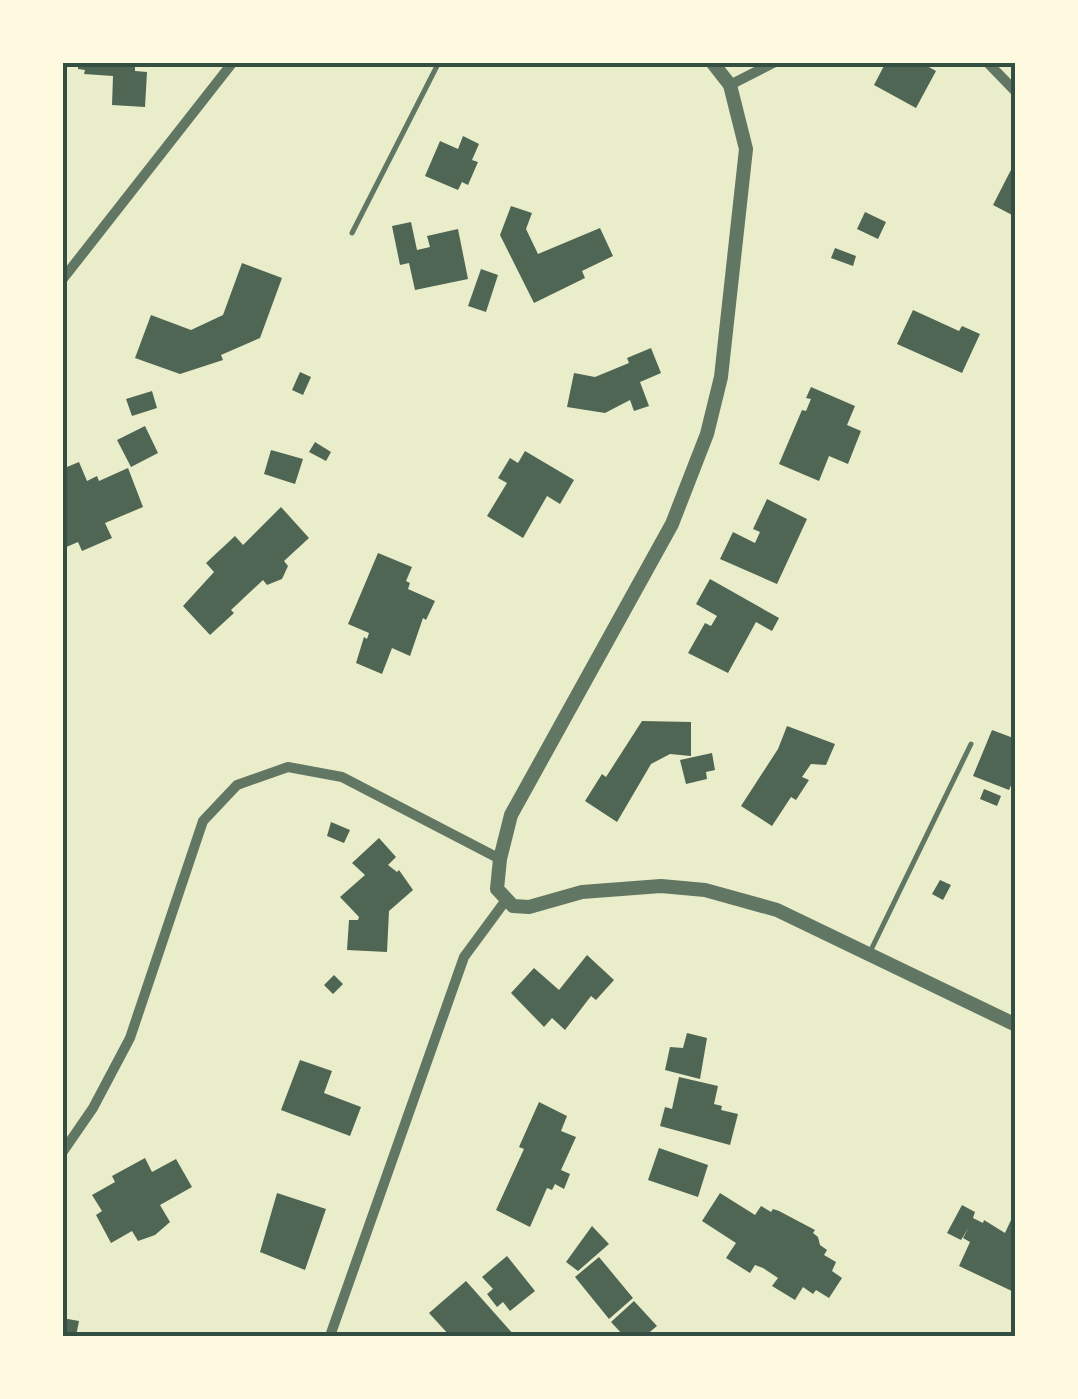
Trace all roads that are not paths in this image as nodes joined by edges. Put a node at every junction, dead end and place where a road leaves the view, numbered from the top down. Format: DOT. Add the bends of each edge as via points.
graph roads {
  1 [pos="233,62"];
  2 [pos="439,62"];
  3 [pos="712,62"];
  4 [pos="775,62"];
  5 [pos="987,62"];
  6 [pos="730,86"];
  7 [pos="1016,92"];
  8 [pos="352,233"];
  9 [pos="62,280"];
  10 [pos="972,744"];
  11 [pos="500,859"];
  12 [pos="506,900"];
  13 [pos="869,955"];
  14 [pos="1016,1025"];
  15 [pos="62,1153"];
  16 [pos="330,1336"];
  1 -- 9 [label="street"];
  2 -- 8 [label="lane"];
  3 -- 6 [label="street"];
  4 -- 6 [label="street"];
  5 -- 7 [label="street"];
  6 -- 11 [label="street" via="746,149 708,434 672,524 511,816"];
  10 -- 13 [label="lane"];
  11 -- 12 [label="street" via="498,889"];
  11 -- 15 [label="street" via="342,776 288,767 237,785 203,821 130,1038"];
  12 -- 13 [label="street" via="529,907 582,892 706,890 777,910"];
  12 -- 16 [label="street" via="464,957"];
  13 -- 14 [label="street"];
}
